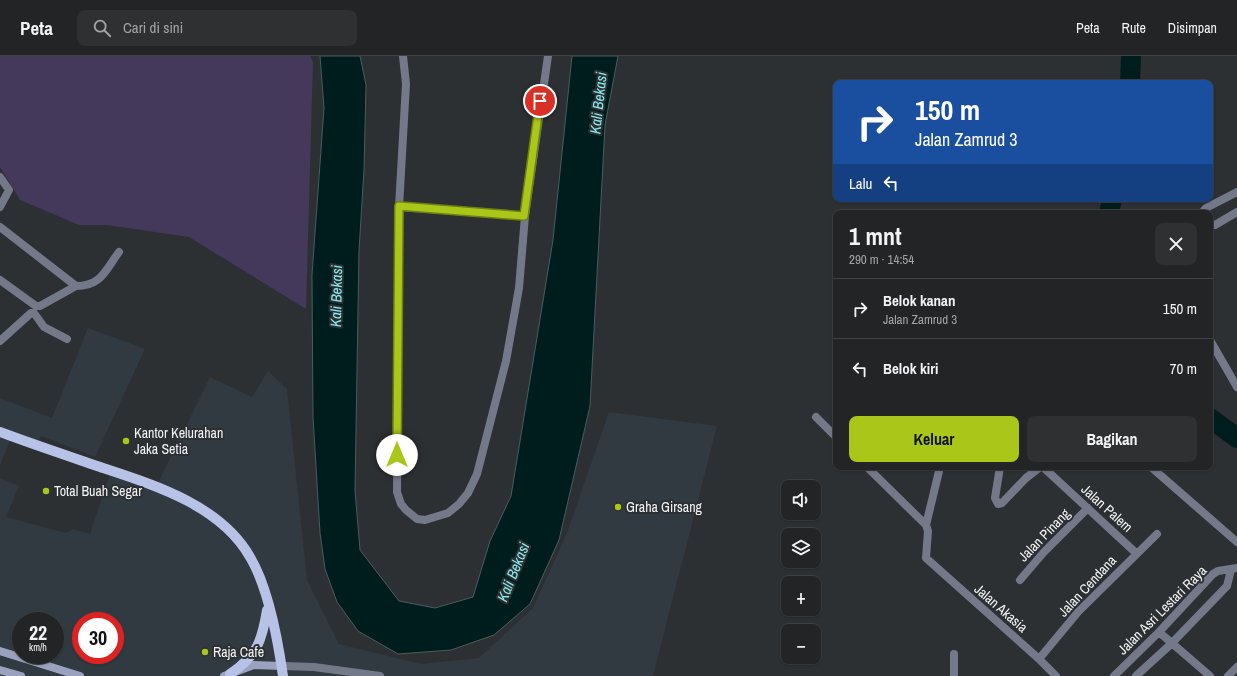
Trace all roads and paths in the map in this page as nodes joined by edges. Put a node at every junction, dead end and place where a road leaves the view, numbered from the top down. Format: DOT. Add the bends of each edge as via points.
graph roads {
  1 [pos="403,56"];
  2 [pos="548,56"];
  3 [pos="0,177"];
  4 [pos="1237,192"];
  5 [pos="399,206"];
  6 [pos="0,207"];
  7 [pos="1204,210"];
  8 [pos="1237,212"];
  9 [pos="524,216"];
  10 [pos="1213,225"];
  11 [pos="0,226"];
  12 [pos="119,252"];
  13 [pos="0,280"];
  14 [pos="76,286"];
  15 [pos="67,339"];
  16 [pos="0,341"];
  17 [pos="1213,345"];
  18 [pos="1237,387"];
  19 [pos="816,417"];
  20 [pos="0,432"];
  21 [pos="833,434"];
  22 [pos="874,470"];
  23 [pos="939,470"];
  24 [pos="999,470"];
  25 [pos="1037,470"];
  26 [pos="1044,470"];
  27 [pos="1154,470"];
  28 [pos="1088,508"];
  29 [pos="926,526"];
  30 [pos="1157,534"];
  31 [pos="1237,542"];
  32 [pos="1136,552"];
  33 [pos="1234,569"];
  34 [pos="1020,580"];
  35 [pos="268,606"];
  36 [pos="1159,632"];
  37 [pos="1172,644"];
  38 [pos="0,650"];
  39 [pos="954,654"];
  40 [pos="1039,658"];
  41 [pos="1237,667"];
  42 [pos="0,670"];
  43 [pos="328,670"];
  44 [pos="282,671"];
  45 [pos="243,673"];
  46 [pos="227,675"];
  47 [pos="20,676"];
  48 [pos="80,676"];
  49 [pos="321,676"];
  50 [pos="380,676"];
  51 [pos="954,676"];
  52 [pos="1056,676"];
  53 [pos="1114,676"];
  54 [pos="1136,676"];
  55 [pos="1210,676"];
  56 [pos="1228,676"];
  1 -- 5 [label="street" via="406,84"];
  2 -- 9 [label="street"];
  3 -- 6 [label="street" via="9,190"];
  4 -- 7 [label="street"];
  5 -- 9 [label="street"];
  5 -- 9 [label="street" via="397,492 406,510 417,519 425,520 448,513 459,504 468,493 477,474 506,362 519,288"];
  8 -- 10 [label="street"];
  11 -- 14 [label="street"];
  12 -- 14 [label="street" via="96,282 88,286"];
  13 -- 14 [label="street" via="36,306"];
  15 -- 16 [label="street" via="44,327 34,313 30,313"];
  17 -- 18 [label="street"];
  19 -- 21 [label="street"];
  20 -- 35 [label="main road" via="151,484 204,510 230,530 251,557"];
  22 -- 29 [label="street"];
  23 -- 29 [label="street"];
  24 -- 25 [label="street" via="994,498 998,504"];
  26 -- 28 [label="street, Jalan Palem"];
  27 -- 31 [label="street"];
  28 -- 32 [label="street, Jalan Palem"];
  28 -- 34 [label="street, Jalan Pinang"];
  29 -- 40 [label="street, Jalan Akasia" via="927,561"];
  30 -- 32 [label="street, Jalan Cendana"];
  32 -- 40 [label="street, Jalan Cendana" via="1078,612"];
  33 -- 36 [label="street, Jalan Asri Lestari Raya" via="1213,574"];
  33 -- 37 [label="street, Jalan Asri Lestari Raya" via="1227,586"];
  35 -- 44 [label="main road" via="276,633"];
  35 -- 46 [label="main road" via="258,646 251,657"];
  36 -- 37 [label="street"];
  36 -- 53 [label="street, Jalan Asri Lestari Raya"];
  37 -- 54 [label="street, Jalan Asri Lestari Raya"];
  37 -- 55 [label="street"];
  38 -- 48 [label="main road"];
  39 -- 51 [label="street"];
  40 -- 52 [label="street, Jalan Akasia"];
  41 -- 56 [label="street"];
  42 -- 47 [label="main road"];
  43 -- 44 [label="street" via="314,667"];
  43 -- 49 [label="street"];
  43 -- 50 [label="street"];
  44 -- 45 [label="main road" via="254,665"];
  45 -- 46 [label="main road"];
}
